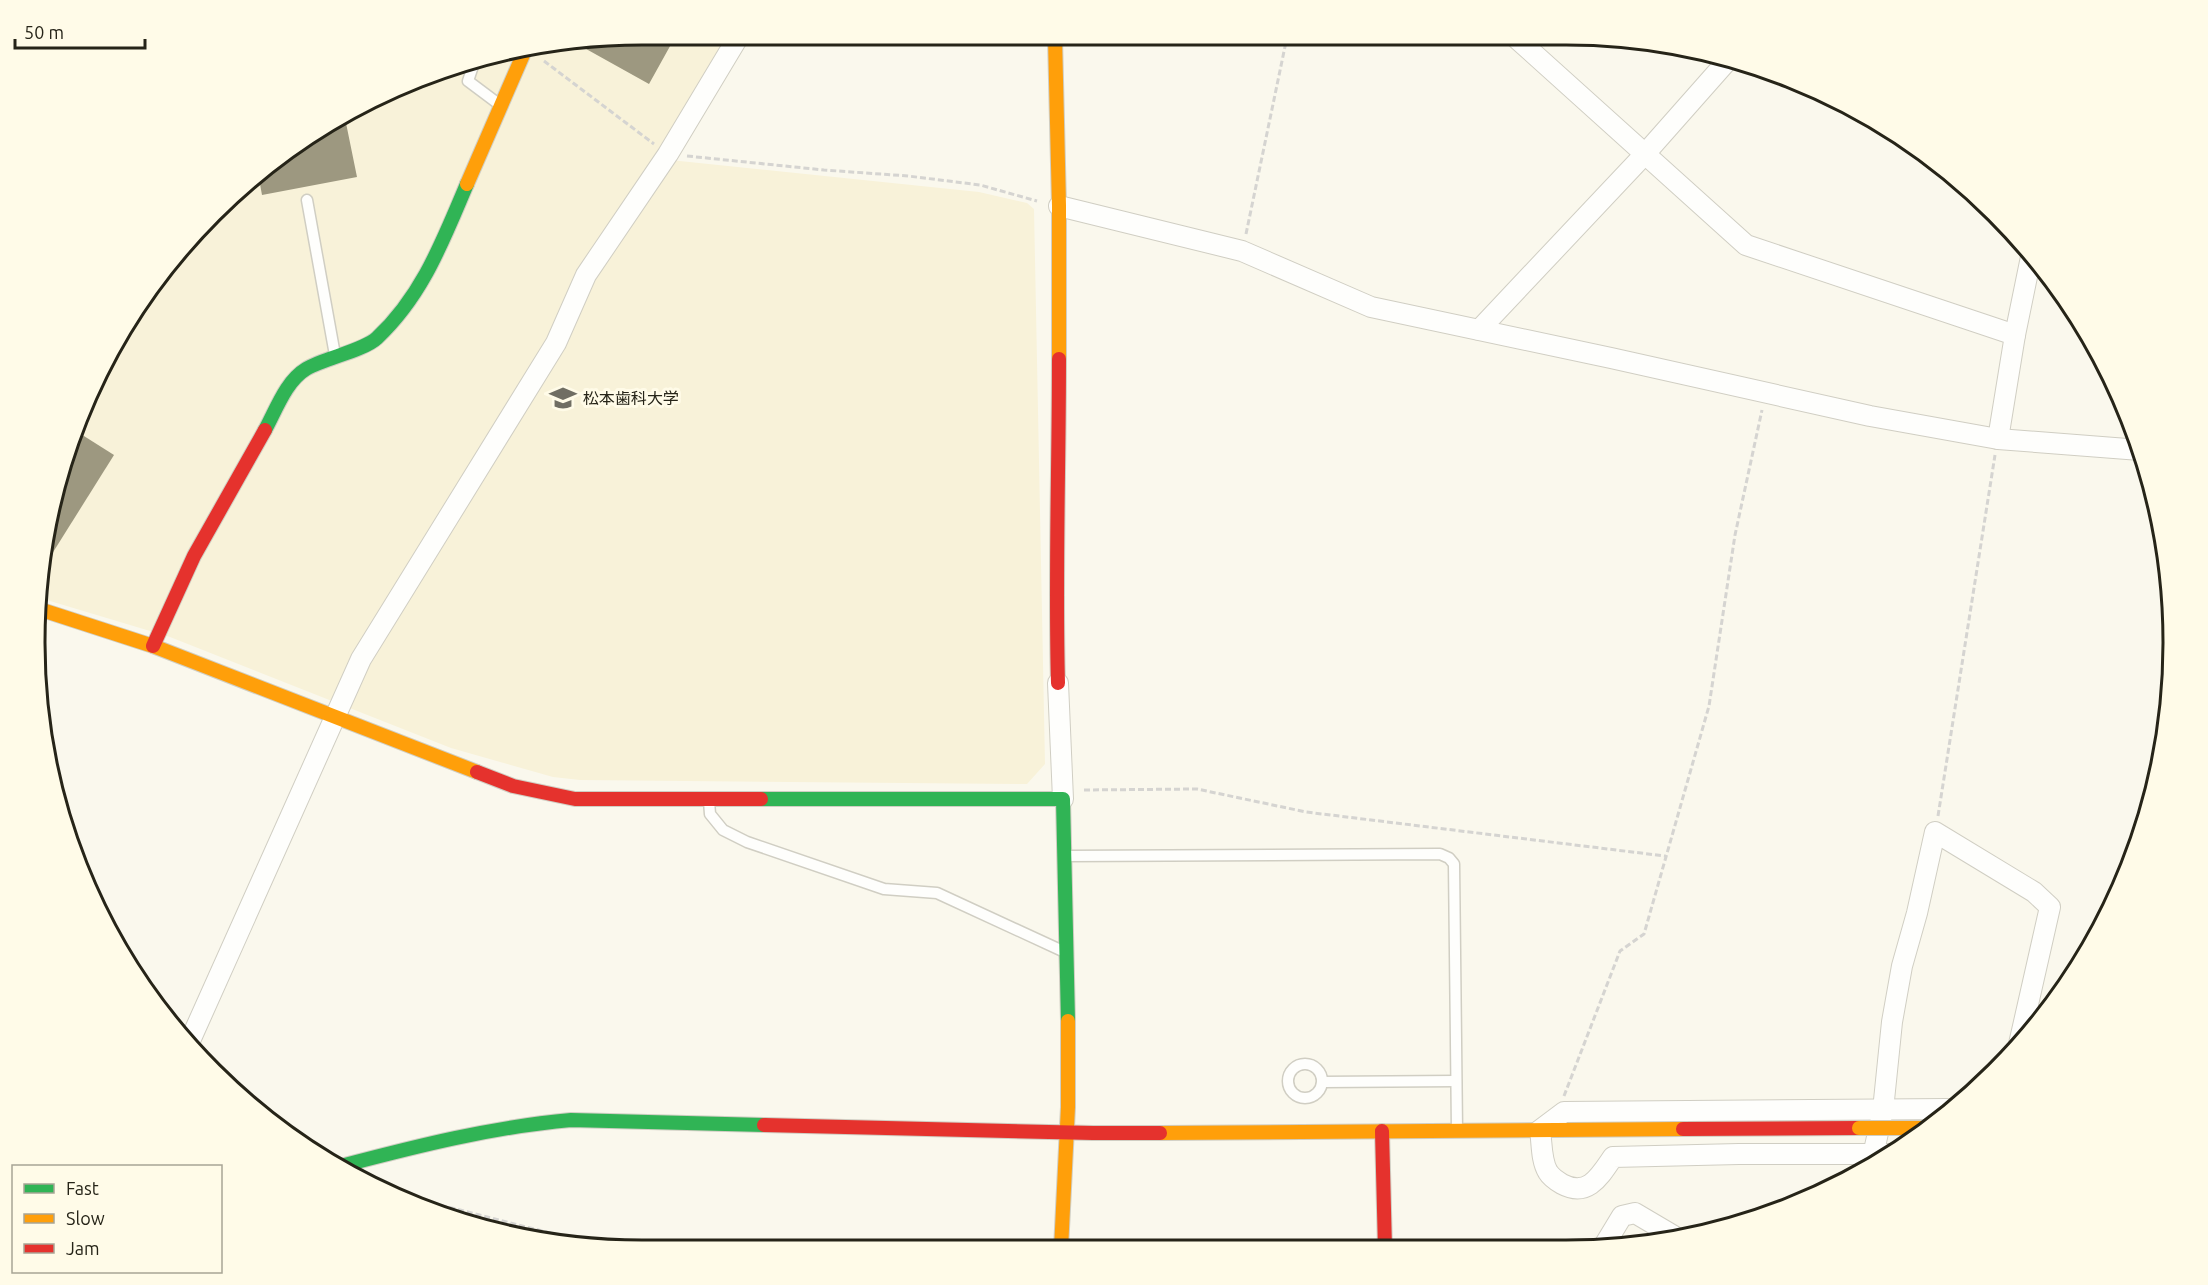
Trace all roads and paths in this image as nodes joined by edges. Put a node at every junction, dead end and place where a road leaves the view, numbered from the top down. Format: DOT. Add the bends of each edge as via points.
graph roads {
  1 [pos="734,45"];
  2 [pos="1055,45"];
  3 [pos="1285,45"];
  4 [pos="1524,45"];
  5 [pos="530,55"];
  6 [pos="535,55"];
  7 [pos="1723,66"];
  8 [pos="472,70"];
  9 [pos="500,105"];
  10 [pos="668,154"];
  11 [pos="1644,154"];
  12 [pos="307,200"];
  13 [pos="1059,206"];
  14 [pos="1242,251"];
  15 [pos="2029,266"];
  16 [pos="1479,330"];
  17 [pos="2015,335"];
  18 [pos="335,356"];
  19 [pos="1766,393"];
  20 [pos="1998,439"];
  21 [pos="2131,449"];
  22 [pos="46,611"];
  23 [pos="153,646"];
  24 [pos="1058,683"];
  25 [pos="334,718"];
  26 [pos="709,798"];
  27 [pos="1064,799"];
  28 [pos="1935,832"];
  29 [pos="1065,856"];
  30 [pos="1665,856"];
  31 [pos="1068,954"];
  32 [pos="2023,1026"];
  33 [pos="192,1035"];
  34 [pos="1456,1081"];
  35 [pos="1323,1082"];
  36 [pos="1938,1109"];
  37 [pos="1883,1110"];
  38 [pos="1564,1112"];
  39 [pos="1913,1128"];
  40 [pos="1540,1130"];
  41 [pos="1382,1131"];
  42 [pos="1457,1131"];
  43 [pos="1065,1133"];
  44 [pos="1878,1151"];
  45 [pos="1866,1159"];
  46 [pos="351,1163"];
  47 [pos="445,1206"];
  48 [pos="1666,1231"];
  49 [pos="547,1232"];
  50 [pos="1608,1239"];
  51 [pos="1060,1240"];
  52 [pos="1385,1240"];
  1 -- 10 [label="street"];
  2 -- 13 [label="street"];
  3 -- 14 [label="path"];
  4 -- 11 [label="street"];
  5 -- 9 [label="street"];
  6 -- 10 [label="path"];
  7 -- 11 [label="street"];
  8 -- 9 [label="lane" via="468,81"];
  9 -- 18 [label="street" via="429,272 401,313 375,340"];
  10 -- 13 [label="path" via="980,185"];
  10 -- 25 [label="street" via="586,274 556,343 361,660"];
  11 -- 16 [label="street"];
  11 -- 17 [label="street" via="1746,245"];
  12 -- 18 [label="lane"];
  13 -- 14 [label="street"];
  13 -- 24 [label="street"];
  14 -- 16 [label="street" via="1371,307"];
  15 -- 17 [label="street"];
  16 -- 19 [label="street"];
  17 -- 20 [label="street"];
  18 -- 23 [label="street" via="306,369 294,380 194,556"];
  19 -- 20 [label="street"];
  19 -- 30 [label="path" via="1736,535 1709,706"];
  20 -- 21 [label="street"];
  20 -- 28 [label="path"];
  22 -- 23 [label="street"];
  23 -- 25 [label="street"];
  24 -- 27 [label="street"];
  25 -- 26 [label="street" via="513,786 575,799"];
  25 -- 33 [label="street"];
  26 -- 27 [label="street"];
  26 -- 31 [label="lane" via="710,814 723,830 747,842 884,889 937,893"];
  27 -- 29 [label="street"];
  27 -- 30 [label="path" via="1083,790 1197,789 1306,812"];
  28 -- 32 [label="street" via="2034,892 2050,907"];
  28 -- 37 [label="street" via="1902,966"];
  29 -- 31 [label="street"];
  29 -- 34 [label="lane" via="1440,854 1449,858 1454,864"];
  30 -- 38 [label="path" via="1644,934 1620,951 1563,1096"];
  31 -- 43 [label="street"];
  34 -- 35 [label="lane"];
  34 -- 42 [label="lane"];
  36 -- 37 [label="street"];
  37 -- 38 [label="street"];
  37 -- 44 [label="street"];
  38 -- 40 [label="street"];
  39 -- 40 [label="street, bridge"];
  40 -- 42 [label="street"];
  40 -- 45 [label="street" via="1547,1171 1570,1188 1584,1188 1598,1179 1613,1157"];
  41 -- 42 [label="street"];
  41 -- 43 [label="street"];
  41 -- 52 [label="street"];
  43 -- 46 [label="street" via="561,1121 461,1134"];
  43 -- 51 [label="street"];
  47 -- 49 [label="path"];
  48 -- 50 [label="street" via="1635,1213 1622,1216"];
}
